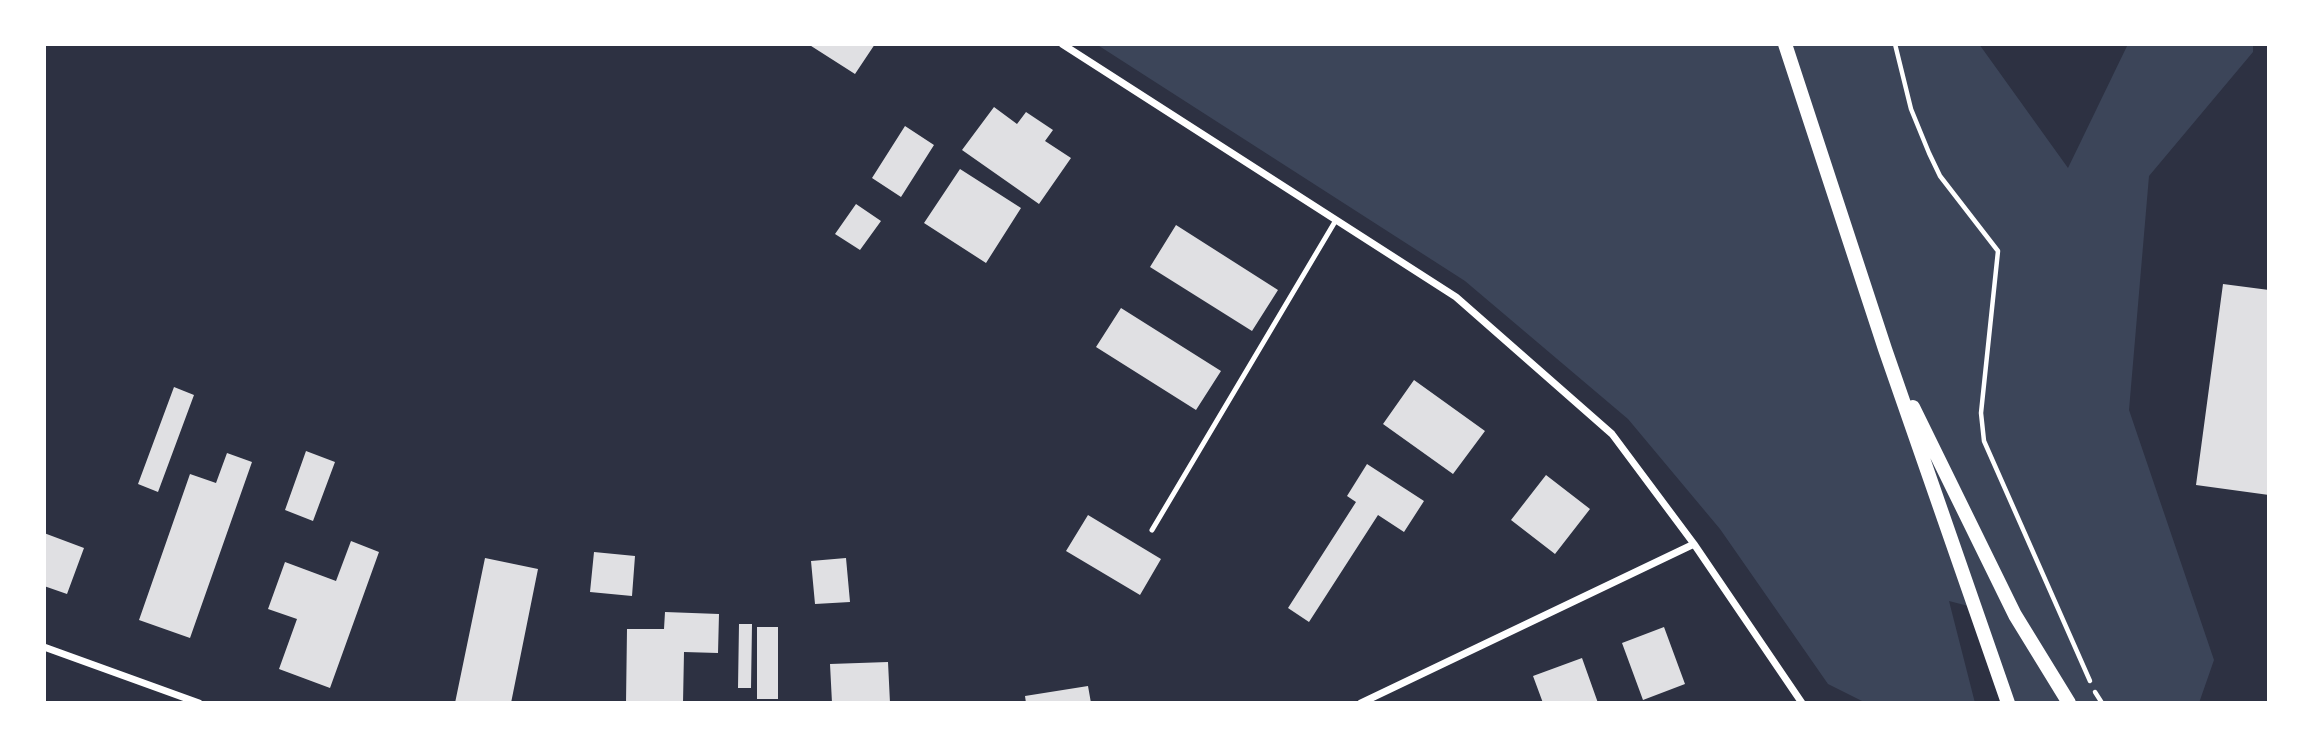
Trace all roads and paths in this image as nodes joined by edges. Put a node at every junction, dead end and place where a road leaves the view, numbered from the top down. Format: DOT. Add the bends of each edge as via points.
graph roads {
  1 [pos="1062,44"];
  2 [pos="1785,44"];
  3 [pos="1895,44"];
  4 [pos="1336,219"];
  5 [pos="1885,349"];
  6 [pos="1152,530"];
  7 [pos="1694,544"];
  8 [pos="44,648"];
  9 [pos="199,703"];
  10 [pos="1361,703"];
  11 [pos="1802,703"];
  12 [pos="2008,703"];
  13 [pos="2069,703"];
  14 [pos="2102,703"];
  1 -- 4 [label="street"];
  2 -- 5 [label="main road"];
  3 -- 14 [label="path" via="1910,109 1940,176 1998,251 1981,413 1984,440"];
  4 -- 6 [label="lane"];
  4 -- 7 [label="street" via="1456,297 1612,434"];
  5 -- 12 [label="main road"];
  5 -- 13 [label="main road" via="2015,615"];
  7 -- 10 [label="street"];
  7 -- 11 [label="street"];
  8 -- 9 [label="street"];
}
